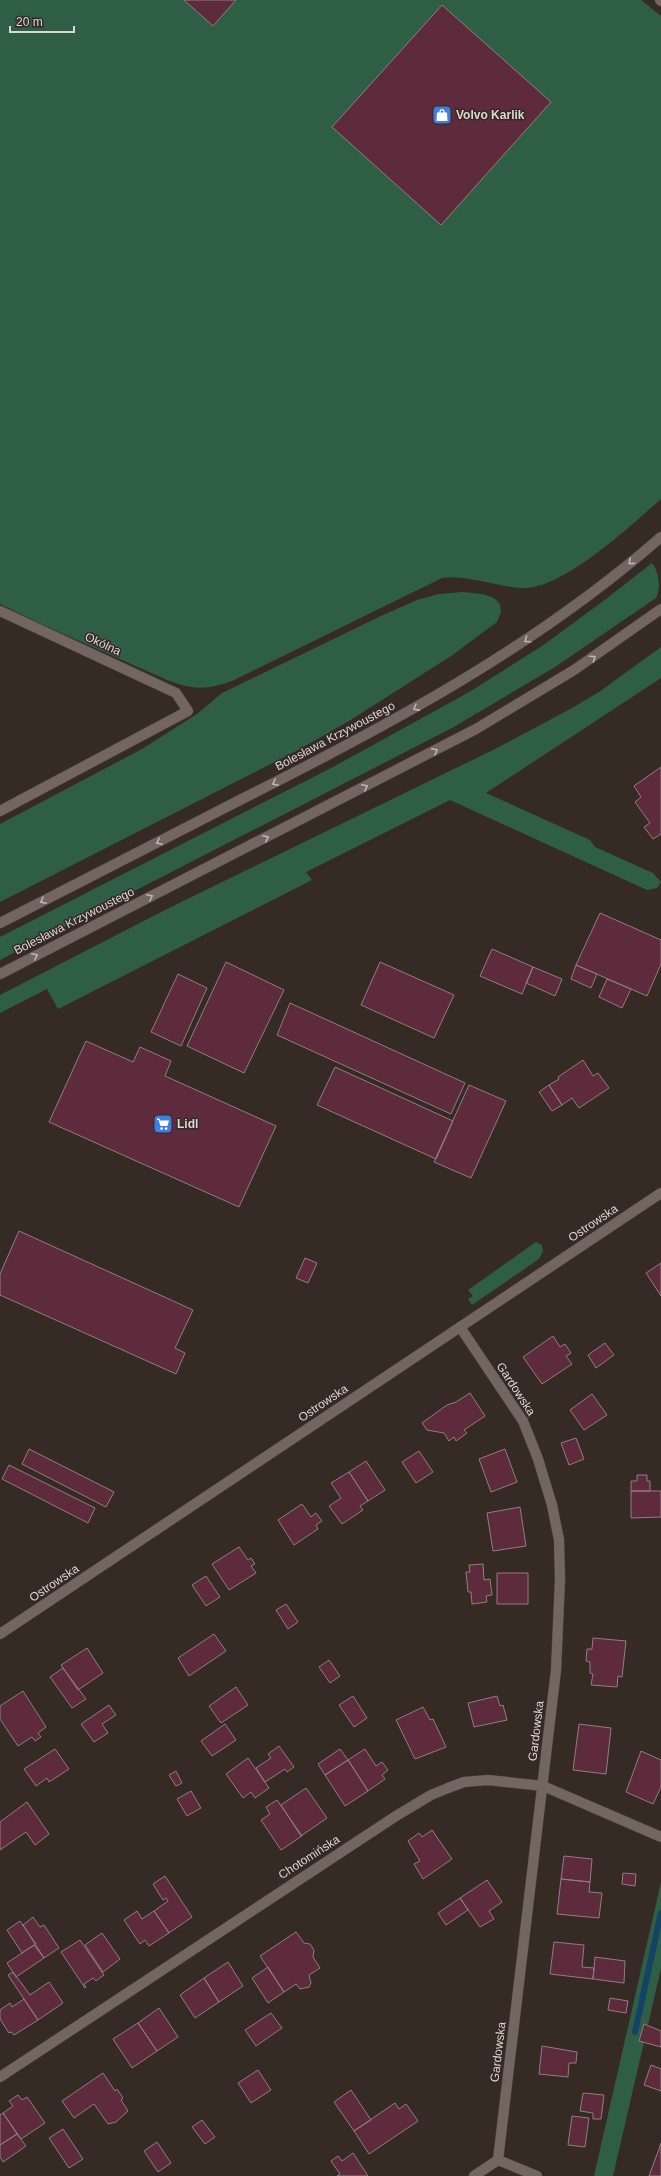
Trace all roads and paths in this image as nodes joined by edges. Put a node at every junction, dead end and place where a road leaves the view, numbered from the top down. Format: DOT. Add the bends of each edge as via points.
graph roads {
  1 [pos="661,537"];
  2 [pos="661,609"];
  3 [pos="0,611"];
  4 [pos="0,811"];
  5 [pos="0,923"];
  6 [pos="0,974"];
  7 [pos="661,1193"];
  8 [pos="460,1327"];
  9 [pos="0,1634"];
  10 [pos="543,1786"];
  11 [pos="661,1837"];
  12 [pos="0,2077"];
  13 [pos="498,2160"];
  14 [pos="474,2176"];
  15 [pos="538,2176"];
  1 -- 5 [label="street, Bolesława Krzywoustego, one-way" via="564,614 466,679 323,758"];
  6 -- 2 [label="street, Bolesława Krzywoustego, one-way" via="476,729 574,670"];
  3 -- 4 [label="street, Okólna" via="176,693 188,711"];
  7 -- 8 [label="street, Ostrowska"];
  8 -- 9 [label="street, Ostrowska"];
  8 -- 10 [label="street, Gardowska" via="523,1421 550,1497 559,1540 560,1618"];
  10 -- 11 [label="street, Chotomińska"];
  10 -- 12 [label="street, Chotomińska" via="488,1780 464,1782 431,1795"];
  10 -- 13 [label="street, Gardowska"];
  13 -- 14 [label="street"];
  13 -- 15 [label="street"];
}
